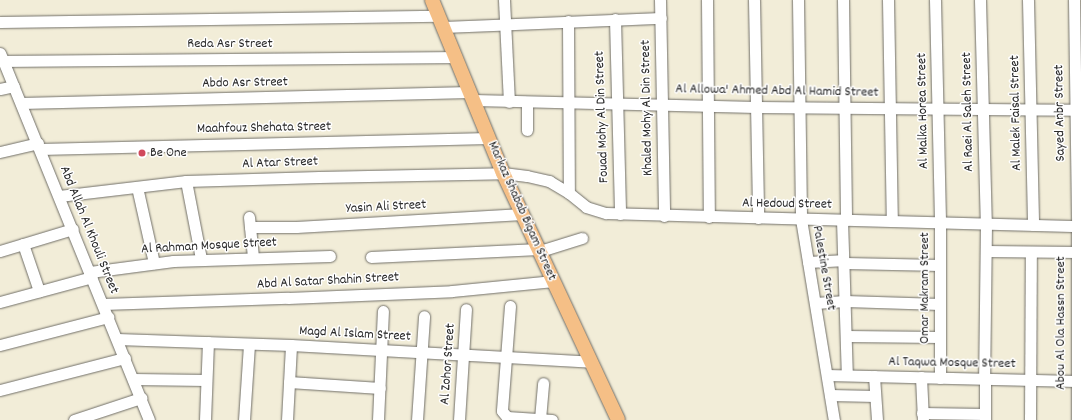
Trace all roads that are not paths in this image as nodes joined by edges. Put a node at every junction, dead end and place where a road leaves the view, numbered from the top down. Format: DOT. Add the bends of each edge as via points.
graph roads {
  1 [pos="432,0"];
  2 [pos="504,0"];
  3 [pos="660,0"];
  4 [pos="708,0"];
  5 [pos="754,0"];
  6 [pos="798,0"];
  7 [pos="843,0"];
  8 [pos="888,0"];
  9 [pos="935,0"];
  10 [pos="980,0"];
  11 [pos="1028,0"];
  12 [pos="1074,0"];
  13 [pos="661,18"];
  14 [pos="615,19"];
  15 [pos="568,21"];
  16 [pos="0,22"];
  17 [pos="441,22"];
  18 [pos="505,23"];
  19 [pos="2,57"];
  20 [pos="456,58"];
  21 [pos="14,86"];
  22 [pos="0,89"];
  23 [pos="472,96"];
  24 [pos="509,102"];
  25 [pos="527,102"];
  26 [pos="21,103"];
  27 [pos="570,103"];
  28 [pos="617,104"];
  29 [pos="662,105"];
  30 [pos="708,106"];
  31 [pos="756,107"];
  32 [pos="799,107"];
  33 [pos="843,108"];
  34 [pos="889,108"];
  35 [pos="938,108"];
  36 [pos="983,108"];
  37 [pos="1030,109"];
  38 [pos="1078,110"];
  39 [pos="527,130"];
  40 [pos="489,138"];
  41 [pos="39,146"];
  42 [pos="0,152"];
  43 [pos="503,173"];
  44 [pos="186,181"];
  45 [pos="137,187"];
  46 [pos="569,193"];
  47 [pos="60,196"];
  48 [pos="523,214"];
  49 [pos="620,214"];
  50 [pos="664,216"];
  51 [pos="709,217"];
  52 [pos="758,218"];
  53 [pos="801,219"];
  54 [pos="844,220"];
  55 [pos="892,221"];
  56 [pos="940,222"];
  57 [pos="986,224"];
  58 [pos="1033,225"];
  59 [pos="1079,226"];
  60 [pos="73,229"];
  61 [pos="582,238"];
  62 [pos="23,244"];
  63 [pos="539,250"];
  64 [pos="0,251"];
  65 [pos="986,251"];
  66 [pos="1031,252"];
  67 [pos="1077,252"];
  68 [pos="330,256"];
  69 [pos="253,257"];
  70 [pos="370,257"];
  71 [pos="201,259"];
  72 [pos="808,262"];
  73 [pos="843,262"];
  74 [pos="154,263"];
  75 [pos="940,265"];
  76 [pos="91,274"];
  77 [pos="554,281"];
  78 [pos="39,291"];
  79 [pos="0,302"];
  80 [pos="844,302"];
  81 [pos="815,303"];
  82 [pos="103,304"];
  83 [pos="940,304"];
  84 [pos="510,306"];
  85 [pos="466,309"];
  86 [pos="384,311"];
  87 [pos="108,316"];
  88 [pos="424,316"];
  89 [pos="846,336"];
  90 [pos="940,337"];
  91 [pos="117,339"];
  92 [pos="208,342"];
  93 [pos="249,344"];
  94 [pos="0,345"];
  95 [pos="291,345"];
  96 [pos="382,350"];
  97 [pos="422,352"];
  98 [pos="464,354"];
  99 [pos="506,357"];
  100 [pos="125,358"];
  101 [pos="592,362"];
  102 [pos="827,375"];
  103 [pos="847,375"];
  104 [pos="874,376"];
  105 [pos="921,377"];
  106 [pos="940,378"];
  107 [pos="133,379"];
  108 [pos="985,379"];
  109 [pos="206,380"];
  110 [pos="1030,380"];
  111 [pos="1076,381"];
  112 [pos="289,382"];
  113 [pos="543,382"];
  114 [pos="380,388"];
  115 [pos="0,390"];
  116 [pos="830,395"];
  117 [pos="875,396"];
  118 [pos="141,398"];
  119 [pos="99,416"];
  120 [pos="922,416"];
  121 [pos="985,417"];
  122 [pos="540,419"];
  123 [pos="74,420"];
  124 [pos="149,420"];
  125 [pos="204,420"];
  126 [pos="244,420"];
  127 [pos="287,420"];
  128 [pos="378,420"];
  129 [pos="417,420"];
  130 [pos="459,420"];
  131 [pos="552,420"];
  132 [pos="618,420"];
  133 [pos="834,420"];
  134 [pos="876,420"];
  135 [pos="1030,420"];
  136 [pos="1076,420"];
  1 -- 17 [label="main road, Markaz Shabab Bigam Street"];
  2 -- 18 [label="street"];
  3 -- 13 [label="street, Khaled Mohy Al Din Street"];
  4 -- 30 [label="street"];
  5 -- 31 [label="street"];
  6 -- 32 [label="street, Palestine Street"];
  7 -- 33 [label="street"];
  8 -- 34 [label="street"];
  9 -- 35 [label="street, Al Malka Horea Street"];
  10 -- 36 [label="street, Al Raei Al Saleh Street"];
  11 -- 37 [label="street, Al Malek Faisal Street"];
  12 -- 38 [label="street, Sayed Anbr Street"];
  13 -- 14 [label="street"];
  13 -- 29 [label="street, Khaled Mohy Al Din Street"];
  14 -- 15 [label="street"];
  14 -- 28 [label="street, Fouad Mohy Al Din Street"];
  15 -- 18 [label="street"];
  15 -- 27 [label="street"];
  16 -- 17 [label="street"];
  17 -- 18 [label="street"];
  17 -- 20 [label="main road, Markaz Shabab Bigam Street"];
  18 -- 24 [label="street"];
  19 -- 20 [label="street, Reda Asr Street"];
  19 -- 21 [label="street, Abd Allah Al Khouli Street"];
  20 -- 23 [label="main road, Markaz Shabab Bigam Street"];
  21 -- 22 [label="street"];
  21 -- 26 [label="street, Abd Allah Al Khouli Street"];
  23 -- 24 [label="street, Al Allowa' Ahmed Abd Al Hamid Street"];
  23 -- 26 [label="street, Abdo Asr Street"];
  23 -- 40 [label="main road, Markaz Shabab Bigam Street"];
  24 -- 25 [label="street, Al Allowa' Ahmed Abd Al Hamid Street"];
  25 -- 27 [label="street, Al Allowa' Ahmed Abd Al Hamid Street"];
  25 -- 39 [label="street"];
  26 -- 41 [label="street, Abd Allah Al Khouli Street"];
  27 -- 28 [label="street, Al Allowa' Ahmed Abd Al Hamid Street"];
  27 -- 46 [label="street"];
  28 -- 29 [label="street, Al Allowa' Ahmed Abd Al Hamid Street"];
  28 -- 49 [label="street, Fouad Mohy Al Din Street"];
  29 -- 30 [label="street, Al Allowa' Ahmed Abd Al Hamid Street"];
  29 -- 50 [label="street, Khaled Mohy Al Din Street"];
  30 -- 31 [label="street, Al Allowa' Ahmed Abd Al Hamid Street"];
  30 -- 51 [label="street"];
  31 -- 32 [label="street, Al Allowa' Ahmed Abd Al Hamid Street"];
  31 -- 52 [label="street"];
  32 -- 33 [label="street, Al Allowa' Ahmed Abd Al Hamid Street"];
  32 -- 53 [label="street, Palestine Street"];
  33 -- 34 [label="street, Al Allowa' Ahmed Abd Al Hamid Street"];
  33 -- 54 [label="street"];
  34 -- 35 [label="street, Al Allowa' Ahmed Abd Al Hamid Street"];
  34 -- 55 [label="street"];
  35 -- 36 [label="street, Al Allowa' Ahmed Abd Al Hamid Street"];
  35 -- 56 [label="street, Al Malka Horea Street"];
  36 -- 37 [label="street, Al Allowa' Ahmed Abd Al Hamid Street"];
  36 -- 57 [label="street, Al Raei Al Saleh Street"];
  37 -- 38 [label="street, Al Allowa' Ahmed Abd Al Hamid Street"];
  37 -- 58 [label="street, Al Malek Faisal Street"];
  38 -- 59 [label="street, Sayed Anbr Street"];
  40 -- 41 [label="street, Maahfouz Shehata Street"];
  40 -- 43 [label="main road, Markaz Shabab Bigam Street"];
  41 -- 42 [label="street, Maahfouz Shehata Street"];
  41 -- 47 [label="street, Abd Allah Al Khouli Street"];
  43 -- 44 [label="street, Al Atar Street"];
  43 -- 46 [label="street, Al Hedoud Street" via="549,181"];
  43 -- 48 [label="main road, Markaz Shabab Bigam Street"];
  44 -- 45 [label="street, Al Atar Street"];
  44 -- 71 [label="street"];
  45 -- 47 [label="street, Al Atar Street"];
  45 -- 74 [label="street"];
  46 -- 49 [label="street, Al Hedoud Street" via="586,207"];
  47 -- 60 [label="street, Abd Allah Al Khouli Street"];
  48 -- 63 [label="main road, Markaz Shabab Bigam Street"];
  48 -- 69 [label="street, Yasin Ali Street" via="304,226 249,222"];
  49 -- 50 [label="street, Al Hedoud Street"];
  50 -- 51 [label="street, Al Hedoud Street"];
  51 -- 52 [label="street, Al Hedoud Street"];
  52 -- 53 [label="street, Al Hedoud Street"];
  53 -- 54 [label="street, Al Hedoud Street"];
  53 -- 72 [label="street, Palestine Street"];
  54 -- 55 [label="street, Al Hedoud Street"];
  54 -- 73 [label="street"];
  55 -- 56 [label="street, Al Hedoud Street"];
  56 -- 57 [label="street, Al Hedoud Street"];
  56 -- 75 [label="street, Omar Makram Street"];
  57 -- 58 [label="street, Al Hedoud Street"];
  57 -- 65 [label="street, Al Raei Al Saleh Street"];
  58 -- 59 [label="street, Al Hedoud Street"];
  59 -- 67 [label="street, Abou Al Ola Hassn Street"];
  60 -- 62 [label="street"];
  60 -- 76 [label="street, Abd Allah Al Khouli Street"];
  61 -- 63 [label="street"];
  62 -- 64 [label="street"];
  62 -- 78 [label="street"];
  63 -- 70 [label="street"];
  63 -- 77 [label="main road, Markaz Shabab Bigam Street"];
  65 -- 66 [label="street"];
  65 -- 108 [label="street, Al Raei Al Saleh Street"];
  66 -- 67 [label="street"];
  66 -- 110 [label="street"];
  67 -- 111 [label="street, Abou Al Ola Hassn Street"];
  68 -- 69 [label="street, Al Rahman Mosque Street"];
  69 -- 71 [label="street, Al Rahman Mosque Street"];
  71 -- 74 [label="street, Al Rahman Mosque Street"];
  72 -- 73 [label="street"];
  72 -- 81 [label="street, Palestine Street"];
  73 -- 75 [label="street"];
  73 -- 80 [label="street"];
  74 -- 76 [label="street, Al Rahman Mosque Street"];
  75 -- 83 [label="street, Omar Makram Street"];
  76 -- 78 [label="street, Al Rahman Mosque Street"];
  76 -- 82 [label="street, Abd Allah Al Khouli Street"];
  77 -- 82 [label="street, Abd Al Satar Shahin Street" via="452,290"];
  77 -- 101 [label="main road, Markaz Shabab Bigam Street"];
  78 -- 79 [label="street, Al Rahman Mosque Street"];
  80 -- 81 [label="street"];
  80 -- 83 [label="street"];
  80 -- 89 [label="street"];
  81 -- 102 [label="street, Palestine Street"];
  82 -- 87 [label="street, Abd Allah Al Khouli Street"];
  83 -- 90 [label="street, Omar Makram Street"];
  84 -- 99 [label="street"];
  85 -- 98 [label="street, Al Zohor Street"];
  86 -- 96 [label="street"];
  87 -- 91 [label="street, Abd Allah Al Khouli Street"];
  87 -- 94 [label="street"];
  88 -- 97 [label="street"];
  89 -- 90 [label="street"];
  89 -- 103 [label="street"];
  90 -- 106 [label="street, Omar Makram Street"];
  91 -- 92 [label="street, Magd Al Islam Street"];
  91 -- 100 [label="street, Abd Allah Al Khouli Street"];
  92 -- 93 [label="street, Magd Al Islam Street"];
  92 -- 109 [label="street"];
  93 -- 95 [label="street, Magd Al Islam Street"];
  93 -- 126 [label="street"];
  95 -- 96 [label="street, Magd Al Islam Street"];
  95 -- 112 [label="street"];
  96 -- 97 [label="street, Magd Al Islam Street"];
  96 -- 114 [label="street"];
  97 -- 98 [label="street, Magd Al Islam Street"];
  97 -- 129 [label="street"];
  98 -- 99 [label="street, Magd Al Islam Street"];
  98 -- 130 [label="street, Al Zohor Street"];
  99 -- 101 [label="street, Magd Al Islam Street"];
  99 -- 122 [label="street" via="502,408 504,413 507,417"];
  100 -- 107 [label="street, Abd Allah Al Khouli Street"];
  100 -- 115 [label="street"];
  101 -- 132 [label="main road, Markaz Shabab Bigam Street"];
  102 -- 103 [label="street, Al Taqwa Mosque Street"];
  102 -- 116 [label="street, Palestine Street"];
  103 -- 104 [label="street, Al Taqwa Mosque Street"];
  104 -- 105 [label="street, Al Taqwa Mosque Street"];
  104 -- 117 [label="street"];
  105 -- 106 [label="street, Al Taqwa Mosque Street"];
  105 -- 120 [label="street"];
  106 -- 108 [label="street, Al Taqwa Mosque Street"];
  107 -- 109 [label="street"];
  107 -- 118 [label="street, Abd Allah Al Khouli Street"];
  108 -- 110 [label="street, Al Taqwa Mosque Street"];
  108 -- 121 [label="street, Al Raei Al Saleh Street"];
  109 -- 125 [label="street"];
  110 -- 111 [label="street, Al Taqwa Mosque Street"];
  110 -- 135 [label="street"];
  111 -- 136 [label="street, Abou Al Ola Hassn Street"];
  112 -- 114 [label="street"];
  112 -- 127 [label="street"];
  113 -- 122 [label="street"];
  114 -- 128 [label="street"];
  116 -- 117 [label="street"];
  116 -- 133 [label="street, Palestine Street"];
  117 -- 134 [label="street"];
  118 -- 119 [label="street"];
  118 -- 124 [label="street, Abd Allah Al Khouli Street"];
  119 -- 123 [label="street"];
  120 -- 121 [label="street"];
  122 -- 131 [label="street"];
}
